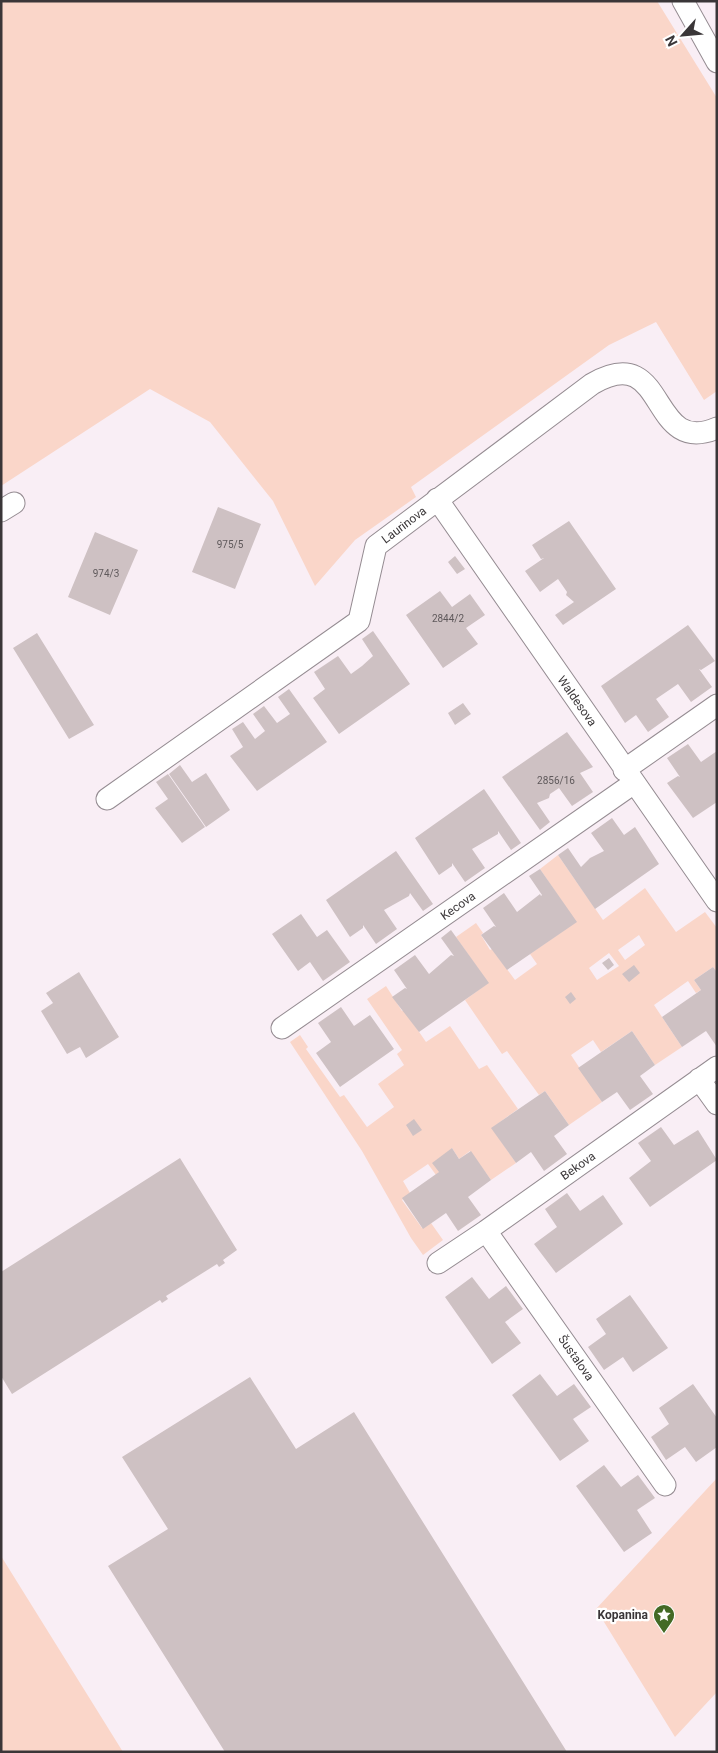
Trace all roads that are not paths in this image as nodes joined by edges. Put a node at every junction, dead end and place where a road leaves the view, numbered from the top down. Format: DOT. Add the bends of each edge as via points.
graph roads {
  1 [pos="672,1"];
  2 [pos="683,1"];
  3 [pos="712,53"];
  4 [pos="717,428"];
  5 [pos="437,499"];
  6 [pos="717,705"];
  7 [pos="629,776"];
  8 [pos="106,799"];
  9 [pos="717,902"];
  10 [pos="282,1028"];
  11 [pos="717,1067"];
  12 [pos="699,1079"];
  13 [pos="717,1104"];
  14 [pos="486,1231"];
  15 [pos="438,1262"];
  16 [pos="665,1485"];
  1 -- 3 [label="street"];
  2 -- 3 [label="street"];
  4 -- 5 [label="street, Laurinova" via="690,433 677,428 647,385 636,376 608,375"];
  5 -- 7 [label="street, Waldesova"];
  5 -- 8 [label="street, Laurinova" via="376,546 359,621"];
  6 -- 7 [label="street, Kecova"];
  7 -- 9 [label="street, Waldesova"];
  7 -- 10 [label="street, Kecova"];
  11 -- 12 [label="street, Bekova"];
  12 -- 13 [label="street"];
  12 -- 14 [label="street, Bekova"];
  14 -- 15 [label="street, Bekova"];
  14 -- 16 [label="street, Šustalova"];
}
